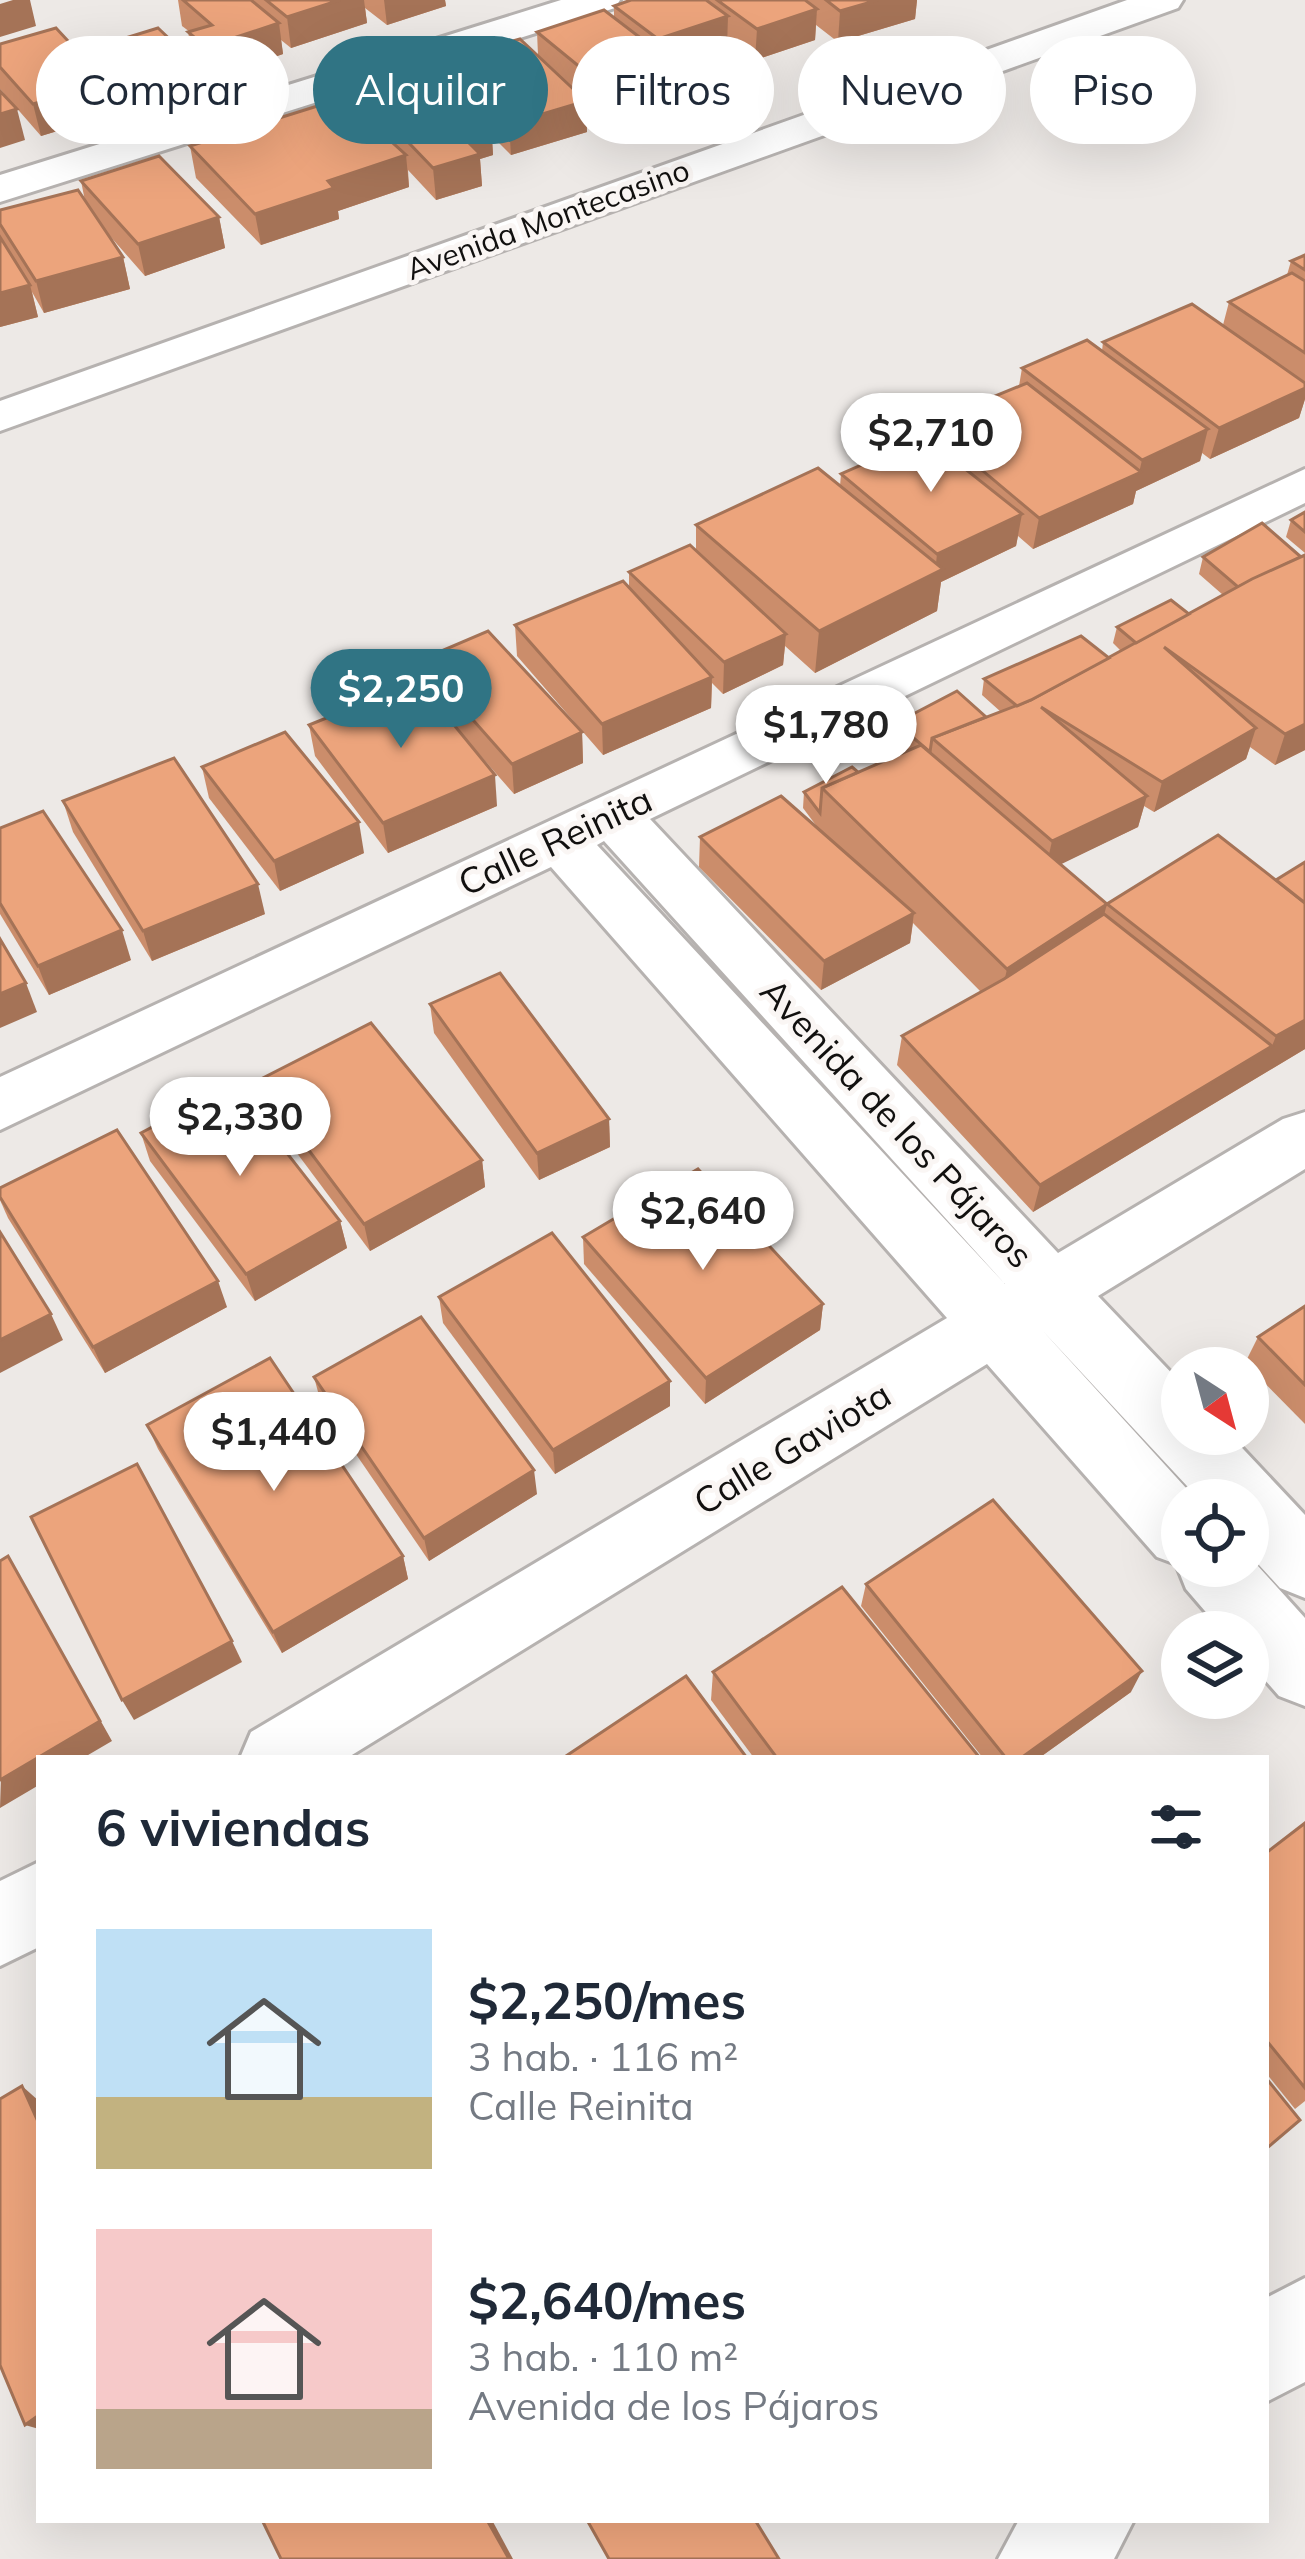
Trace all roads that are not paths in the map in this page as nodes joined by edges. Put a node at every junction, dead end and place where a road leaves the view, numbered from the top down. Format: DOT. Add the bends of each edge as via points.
graph roads {
  1 [pos="601,0"];
  2 [pos="1134,4"];
  3 [pos="0,189"];
  4 [pos="0,416"];
  5 [pos="1305,484"];
  6 [pos="585,826"];
  7 [pos="0,1105"];
  8 [pos="1305,1137"];
  9 [pos="1024,1308"];
  10 [pos="1161,1416"];
  11 [pos="1203,1455"];
  12 [pos="1225,1479"];
  13 [pos="1161,1504"];
  14 [pos="1269,1527"];
  15 [pos="1305,1565"];
  16 [pos="1230,1587"];
  17 [pos="1305,1671"];
  18 [pos="283,1755"];
  19 [pos="36,1904"];
  20 [pos="0,1926"];
  21 [pos="1305,2322"];
  22 [pos="1269,2355"];
  23 [pos="1085,2523"];
  24 [pos="1045,2559"];
  1 -- 3 [label="street"];
  2 -- 4 [label="street, Avenida Montecasino"];
  5 -- 6 [label="street, Calle Reinita"];
  6 -- 7 [label="street, Calle Reinita"];
  6 -- 9 [label="street, Avenida de los Pájaros"];
  8 -- 9 [label="street, Calle Gaviota"];
  9 -- 10 [label="street, Avenida de los Pájaros"];
  9 -- 13 [label="street, Avenida de los Pájaros"];
  9 -- 18 [label="street, Calle Gaviota"];
  11 -- 12 [label="street, Avenida de los Pájaros"];
  14 -- 15 [label="street, Avenida de los Pájaros"];
  16 -- 17 [label="street"];
  19 -- 20 [label="street"];
  21 -- 22 [label="street"];
  23 -- 24 [label="street"];
}
